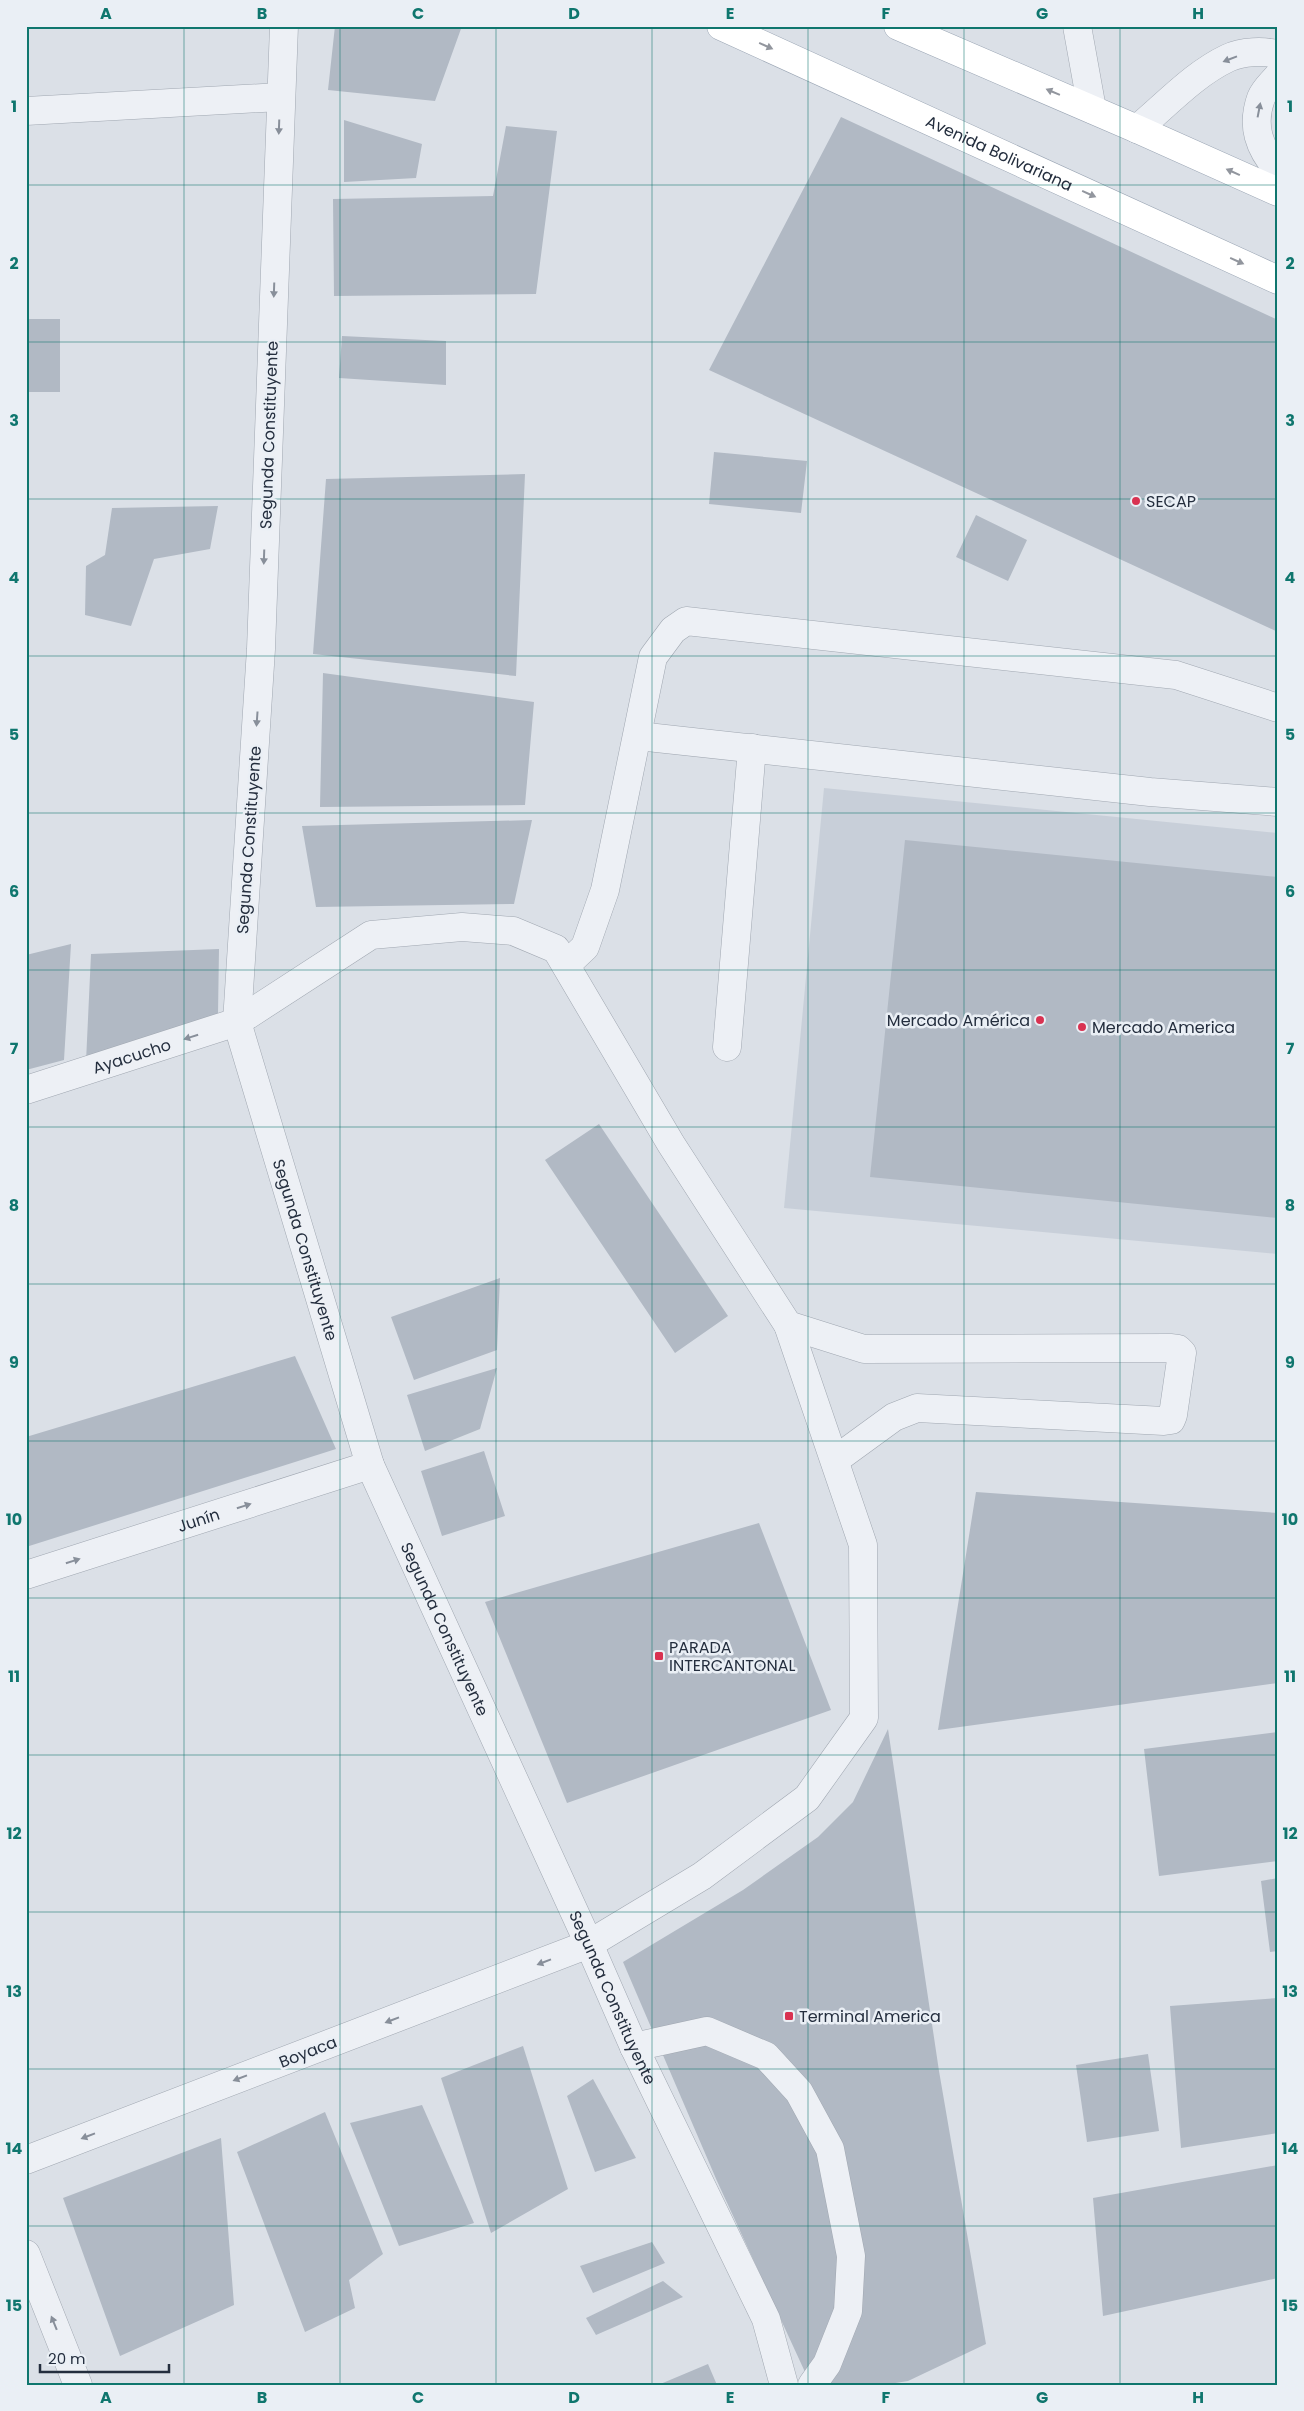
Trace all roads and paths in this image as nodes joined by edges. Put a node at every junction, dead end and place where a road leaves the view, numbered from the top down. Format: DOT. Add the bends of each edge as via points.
graph roads {
  1 [pos="284,26"];
  2 [pos="721,26"];
  3 [pos="898,26"];
  4 [pos="1077,26"];
  5 [pos="1278,54"];
  6 [pos="1278,76"];
  7 [pos="280,97"];
  8 [pos="1092,109"];
  9 [pos="26,111"];
  10 [pos="1137,128"];
  11 [pos="1278,170"];
  12 [pos="1278,192"];
  13 [pos="1278,280"];
  14 [pos="1278,708"];
  15 [pos="638,736"];
  16 [pos="752,748"];
  17 [pos="1278,802"];
  18 [pos="566,965"];
  19 [pos="237,1022"];
  20 [pos="727,1047"];
  21 [pos="26,1090"];
  22 [pos="788,1326"];
  23 [pos="835,1460"];
  24 [pos="370,1465"];
  25 [pos="26,1575"];
  26 [pos="589,1944"];
  27 [pos="634,2047"];
  28 [pos="26,2160"];
  29 [pos="26,2254"];
  30 [pos="78,2385"];
  31 [pos="784,2385"];
  32 [pos="812,2385"];
  1 -- 7 [label="street, Segunda Constituyente"];
  2 -- 13 [label="main road, Avenida Bolivariana, one-way"];
  8 -- 3 [label="main road, one-way"];
  4 -- 8 [label="street"];
  5 -- 10 [label="street, one-way" via="1262,51 1229,57 1189,84"];
  11 -- 6 [label="street, one-way" via="1264,154 1256,128 1262,97"];
  7 -- 9 [label="street"];
  7 -- 19 [label="street, Segunda Constituyente, one-way" via="261,649"];
  8 -- 10 [label="main road"];
  12 -- 10 [label="main road, one-way"];
  14 -- 15 [label="street" via="1176,675 686,621 668,636 653,657"];
  15 -- 16 [label="street"];
  15 -- 18 [label="street" via="605,890 585,947"];
  16 -- 17 [label="street" via="1150,792"];
  16 -- 20 [label="street"];
  18 -- 19 [label="street, Ayacucho" via="556,949 513,931 462,927 372,936"];
  18 -- 22 [label="street, Ayacucho" via="671,1144"];
  19 -- 21 [label="street, Ayacucho, one-way"];
  19 -- 24 [label="street, Segunda Constituyente"];
  22 -- 23 [label="street, Boyaca"];
  22 -- 23 [label="street" via="864,1349 1170,1348 1182,1353 1171,1420 917,1408 894,1418"];
  23 -- 26 [label="street, Boyaca" via="863,1545 864,1718 807,1798 702,1876"];
  25 -- 24 [label="street, Junín, one-way"];
  24 -- 26 [label="street, Segunda Constituyente"];
  26 -- 27 [label="street, Segunda Constituyente"];
  26 -- 28 [label="street, Boyaca, one-way"];
  27 -- 31 [label="street, Segunda Constituyente" via="766,2318"];
  27 -- 32 [label="street" via="707,2031 766,2056 799,2092 830,2149 851,2256 848,2311 827,2364"];
  30 -- 29 [label="street, one-way"];
}
